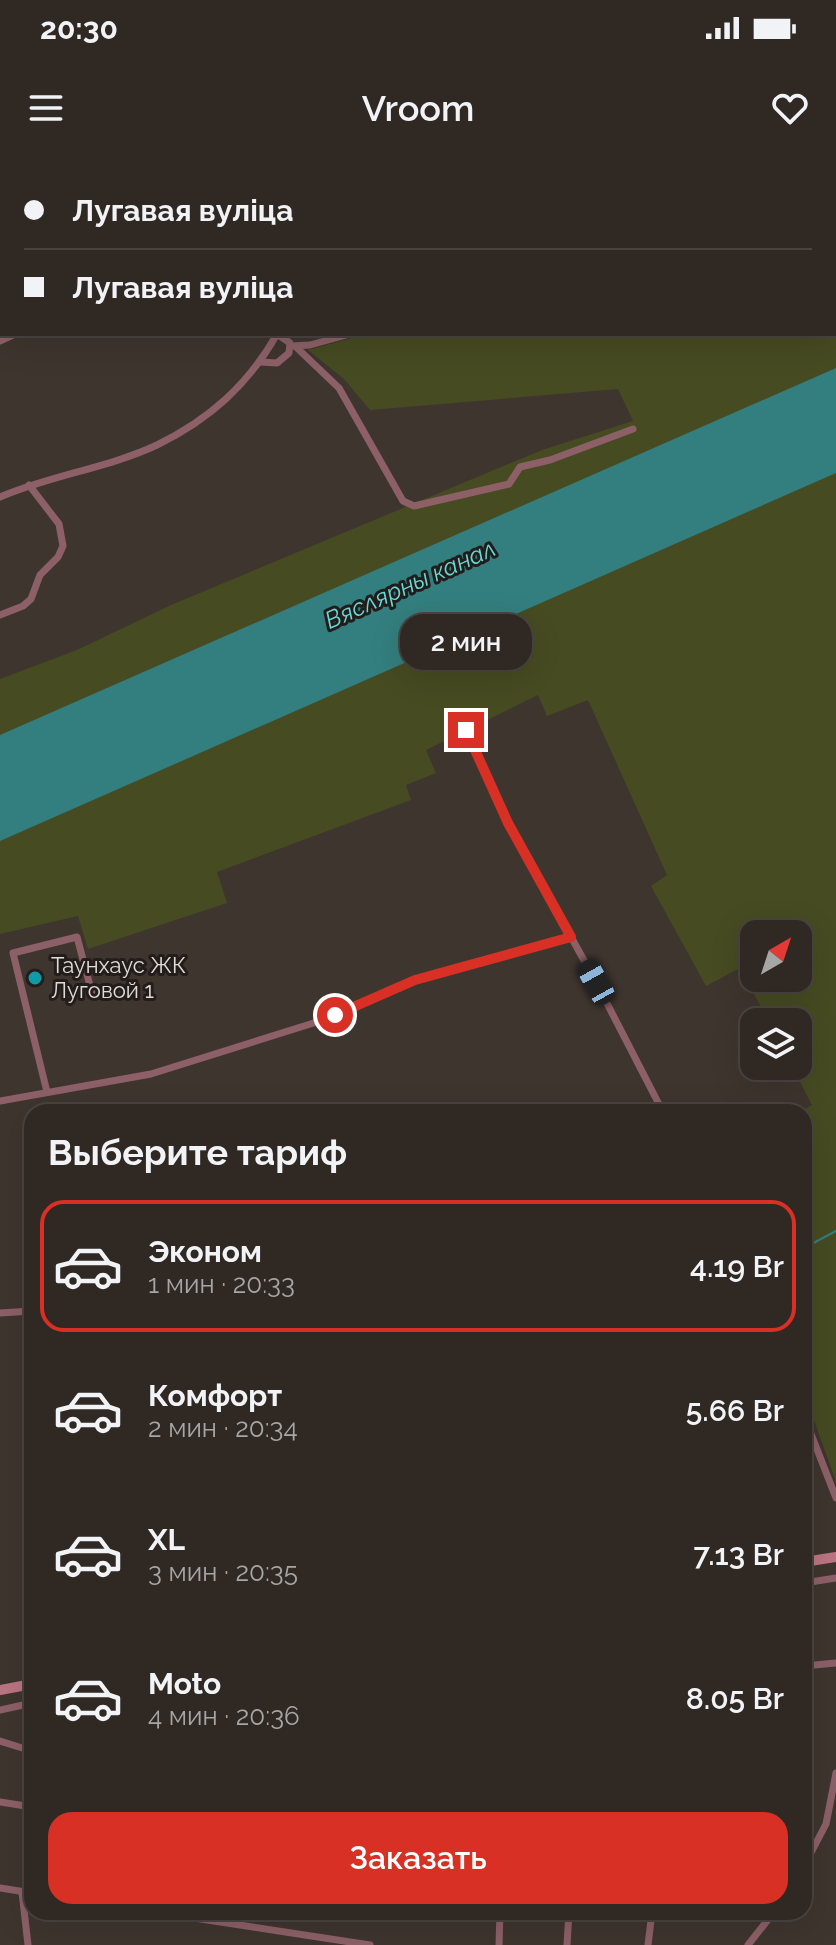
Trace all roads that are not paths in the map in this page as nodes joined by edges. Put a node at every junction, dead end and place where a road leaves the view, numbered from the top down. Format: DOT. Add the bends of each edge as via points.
graph roads {
  1 [pos="276,336"];
  2 [pos="280,336"];
  3 [pos="341,336"];
  4 [pos="294,347"];
  5 [pos="261,362"];
  6 [pos="633,429"];
  7 [pos="29,485"];
  8 [pos="0,497"];
  9 [pos="0,615"];
  10 [pos="466,730"];
  11 [pos="571,937"];
  12 [pos="92,993"];
  13 [pos="47,1092"];
  14 [pos="0,1101"];
  15 [pos="659,1104"];
  16 [pos="24,1312"];
  17 [pos="0,1313"];
  18 [pos="812,1436"];
  19 [pos="836,1498"];
  20 [pos="836,1557"];
  21 [pos="812,1561"];
  22 [pos="836,1578"];
  23 [pos="812,1582"];
  24 [pos="836,1663"];
  25 [pos="812,1665"];
  26 [pos="24,1686"];
  27 [pos="0,1690"];
  28 [pos="24,1705"];
  29 [pos="0,1710"];
  30 [pos="0,1741"];
  31 [pos="24,1748"];
  32 [pos="836,1773"];
  33 [pos="833,1796"];
  34 [pos="0,1802"];
  35 [pos="24,1806"];
  36 [pos="812,1851"];
  37 [pos="0,1888"];
  38 [pos="22,1892"];
  39 [pos="24,1910"];
  40 [pos="25,1920"];
  41 [pos="207,1920"];
  42 [pos="500,1920"];
  43 [pos="569,1920"];
  44 [pos="651,1920"];
  45 [pos="768,1920"];
  46 [pos="28,1945"];
  47 [pos="370,1945"];
  48 [pos="499,1945"];
  49 [pos="567,1945"];
  50 [pos="648,1945"];
  51 [pos="748,1945"];
  1 -- 5 [label="street"];
  2 -- 4 [label="street"];
  3 -- 4 [label="street"];
  4 -- 5 [label="street" via="277,363"];
  4 -- 6 [label="street" via="339,388 403,501 414,506 509,484 520,467"];
  5 -- 7 [label="street" via="222,403 156,445"];
  7 -- 8 [label="street"];
  7 -- 9 [label="street" via="59,524 63,546 40,575 31,599"];
  10 -- 11 [label="street" via="508,823"];
  11 -- 13 [label="street" via="415,980 320,1021 151,1074"];
  11 -- 15 [label="street"];
  12 -- 13 [label="street" via="77,937 13,953"];
  13 -- 14 [label="street"];
  16 -- 17 [label="street"];
  18 -- 19 [label="street"];
  20 -- 21 [label="street"];
  22 -- 23 [label="street"];
  24 -- 25 [label="street"];
  26 -- 27 [label="street"];
  28 -- 29 [label="street"];
  30 -- 31 [label="street"];
  32 -- 33 [label="street"];
  33 -- 36 [label="street"];
  34 -- 35 [label="street"];
  37 -- 38 [label="street"];
  38 -- 39 [label="street"];
  40 -- 46 [label="street"];
  41 -- 47 [label="street"];
  42 -- 48 [label="street"];
  43 -- 49 [label="street"];
  44 -- 50 [label="street"];
  45 -- 51 [label="street"];
}
